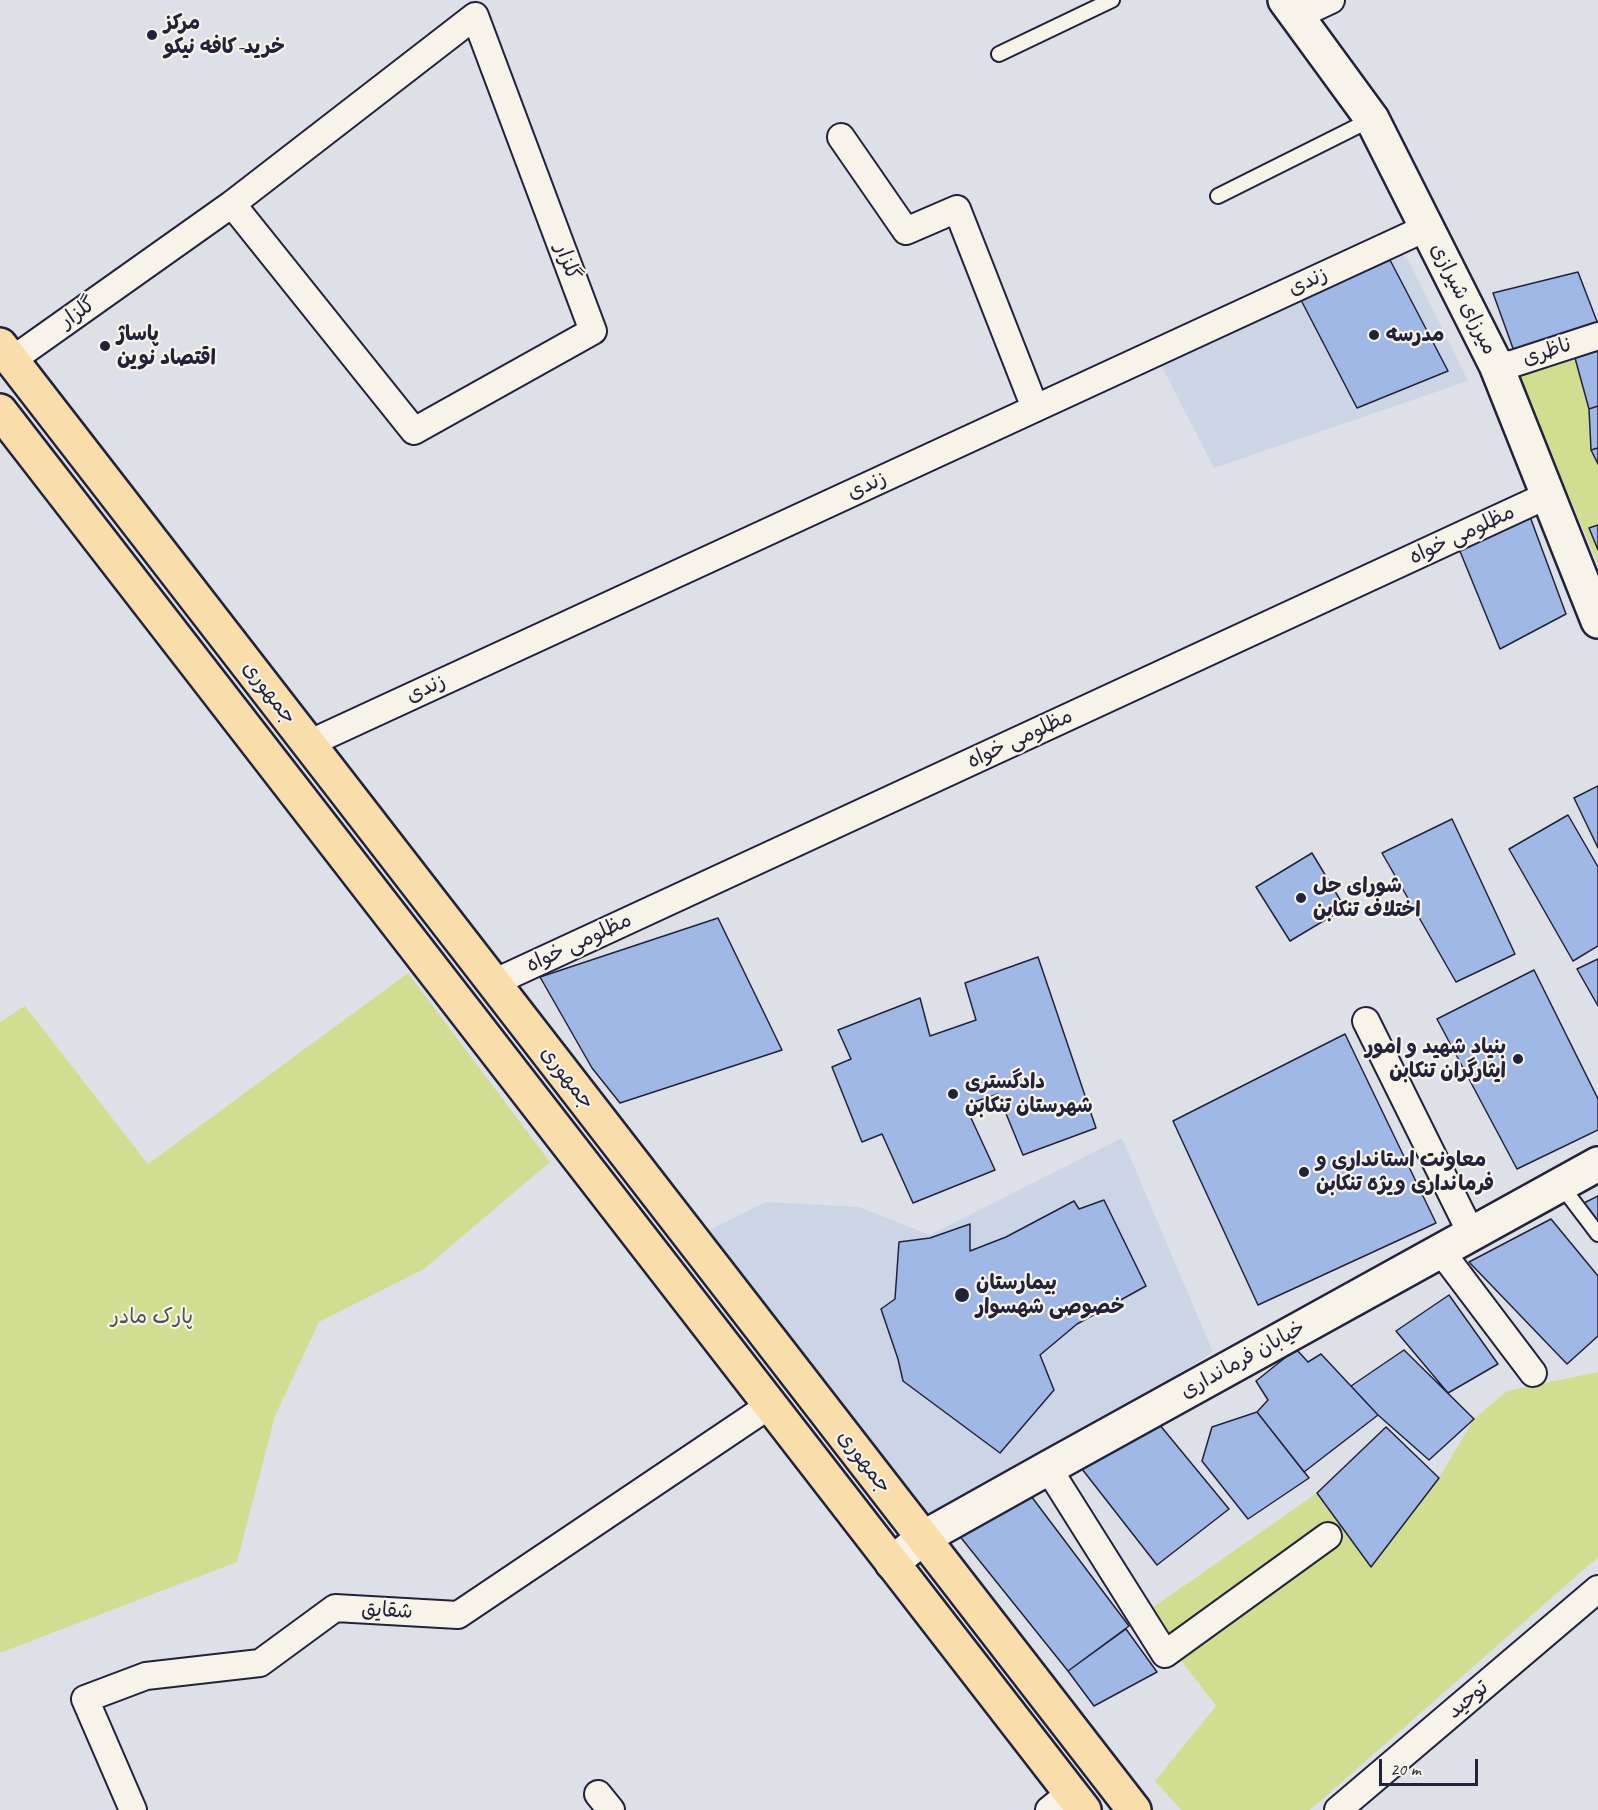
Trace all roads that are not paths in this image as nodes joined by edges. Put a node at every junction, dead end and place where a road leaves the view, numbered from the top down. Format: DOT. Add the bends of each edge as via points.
graph roads {
  1 [pos="1112,0"];
  2 [pos="1331,0"];
  3 [pos="1291,8"];
  4 [pos="999,54"];
  5 [pos="1372,119"];
  6 [pos="841,137"];
  7 [pos="1218,196"];
  8 [pos="232,204"];
  9 [pos="1426,228"];
  10 [pos="1598,336"];
  11 [pos="6,352"];
  12 [pos="1496,365"];
  13 [pos="1035,408"];
  14 [pos="0,411"];
  15 [pos="1548,495"];
  16 [pos="1598,621"];
  17 [pos="308,744"];
  18 [pos="493,983"];
  19 [pos="1366,1021"];
  20 [pos="1598,1164"];
  21 [pos="1560,1184"];
  22 [pos="1471,1233"];
  23 [pos="1598,1234"];
  24 [pos="1440,1250"];
  25 [pos="1533,1373"];
  26 [pos="770,1405"];
  27 [pos="1048,1468"];
  28 [pos="1328,1536"];
  29 [pos="923,1538"];
  30 [pos="892,1563"];
  31 [pos="1598,1589"];
  32 [pos="1068,1804"];
  33 [pos="133,1810"];
  34 [pos="1134,1810"];
  35 [pos="1338,1810"];
  1 -- 4 [label="lane"];
  2 -- 3 [label="street"];
  3 -- 5 [label="main road, میرزای شیرازی"];
  5 -- 7 [label="lane"];
  5 -- 9 [label="main road, میرزای شیرازی"];
  6 -- 13 [label="street" via="906,231 957,209"];
  8 -- 8 [label="street, گلزار" via="475,16 593,331 414,431"];
  8 -- 11 [label="street, گلزار"];
  9 -- 12 [label="main road, میرزای شیرازی"];
  9 -- 13 [label="street, زندی"];
  10 -- 12 [label="street, ناظری" via="1512,364"];
  11 -- 17 [label="main road, جمهوری"];
  12 -- 15 [label="main road, میرزای شیرازی"];
  13 -- 17 [label="street, زندی"];
  14 -- 26 [label="main road, جمهوری"];
  15 -- 16 [label="main road, میرزای شیرازی"];
  15 -- 18 [label="street, مظلومی خواه"];
  17 -- 18 [label="main road, جمهوری"];
  18 -- 29 [label="main road, جمهوری"];
  19 -- 22 [label="street"];
  20 -- 21 [label="main road, خیابان فرمانداری"];
  21 -- 22 [label="main road, خیابان فرمانداری"];
  21 -- 23 [label="lane"];
  22 -- 24 [label="main road, خیابان فرمانداری"];
  24 -- 25 [label="street"];
  24 -- 27 [label="main road, خیابان فرمانداری"];
  26 -- 30 [label="main road, جمهوری"];
  26 -- 33 [label="street, شقایق" via="458,1615 335,1608 260,1663 146,1676 85,1699"];
  27 -- 28 [label="street" via="1165,1654"];
  27 -- 29 [label="main road, خیابان فرمانداری"];
  29 -- 30 [label="main road, خیابان فرمانداری"];
  29 -- 34 [label="main road, جمهوری"];
  30 -- 32 [label="main road, جمهوری"];
  31 -- 35 [label="street, توحید"];
}
